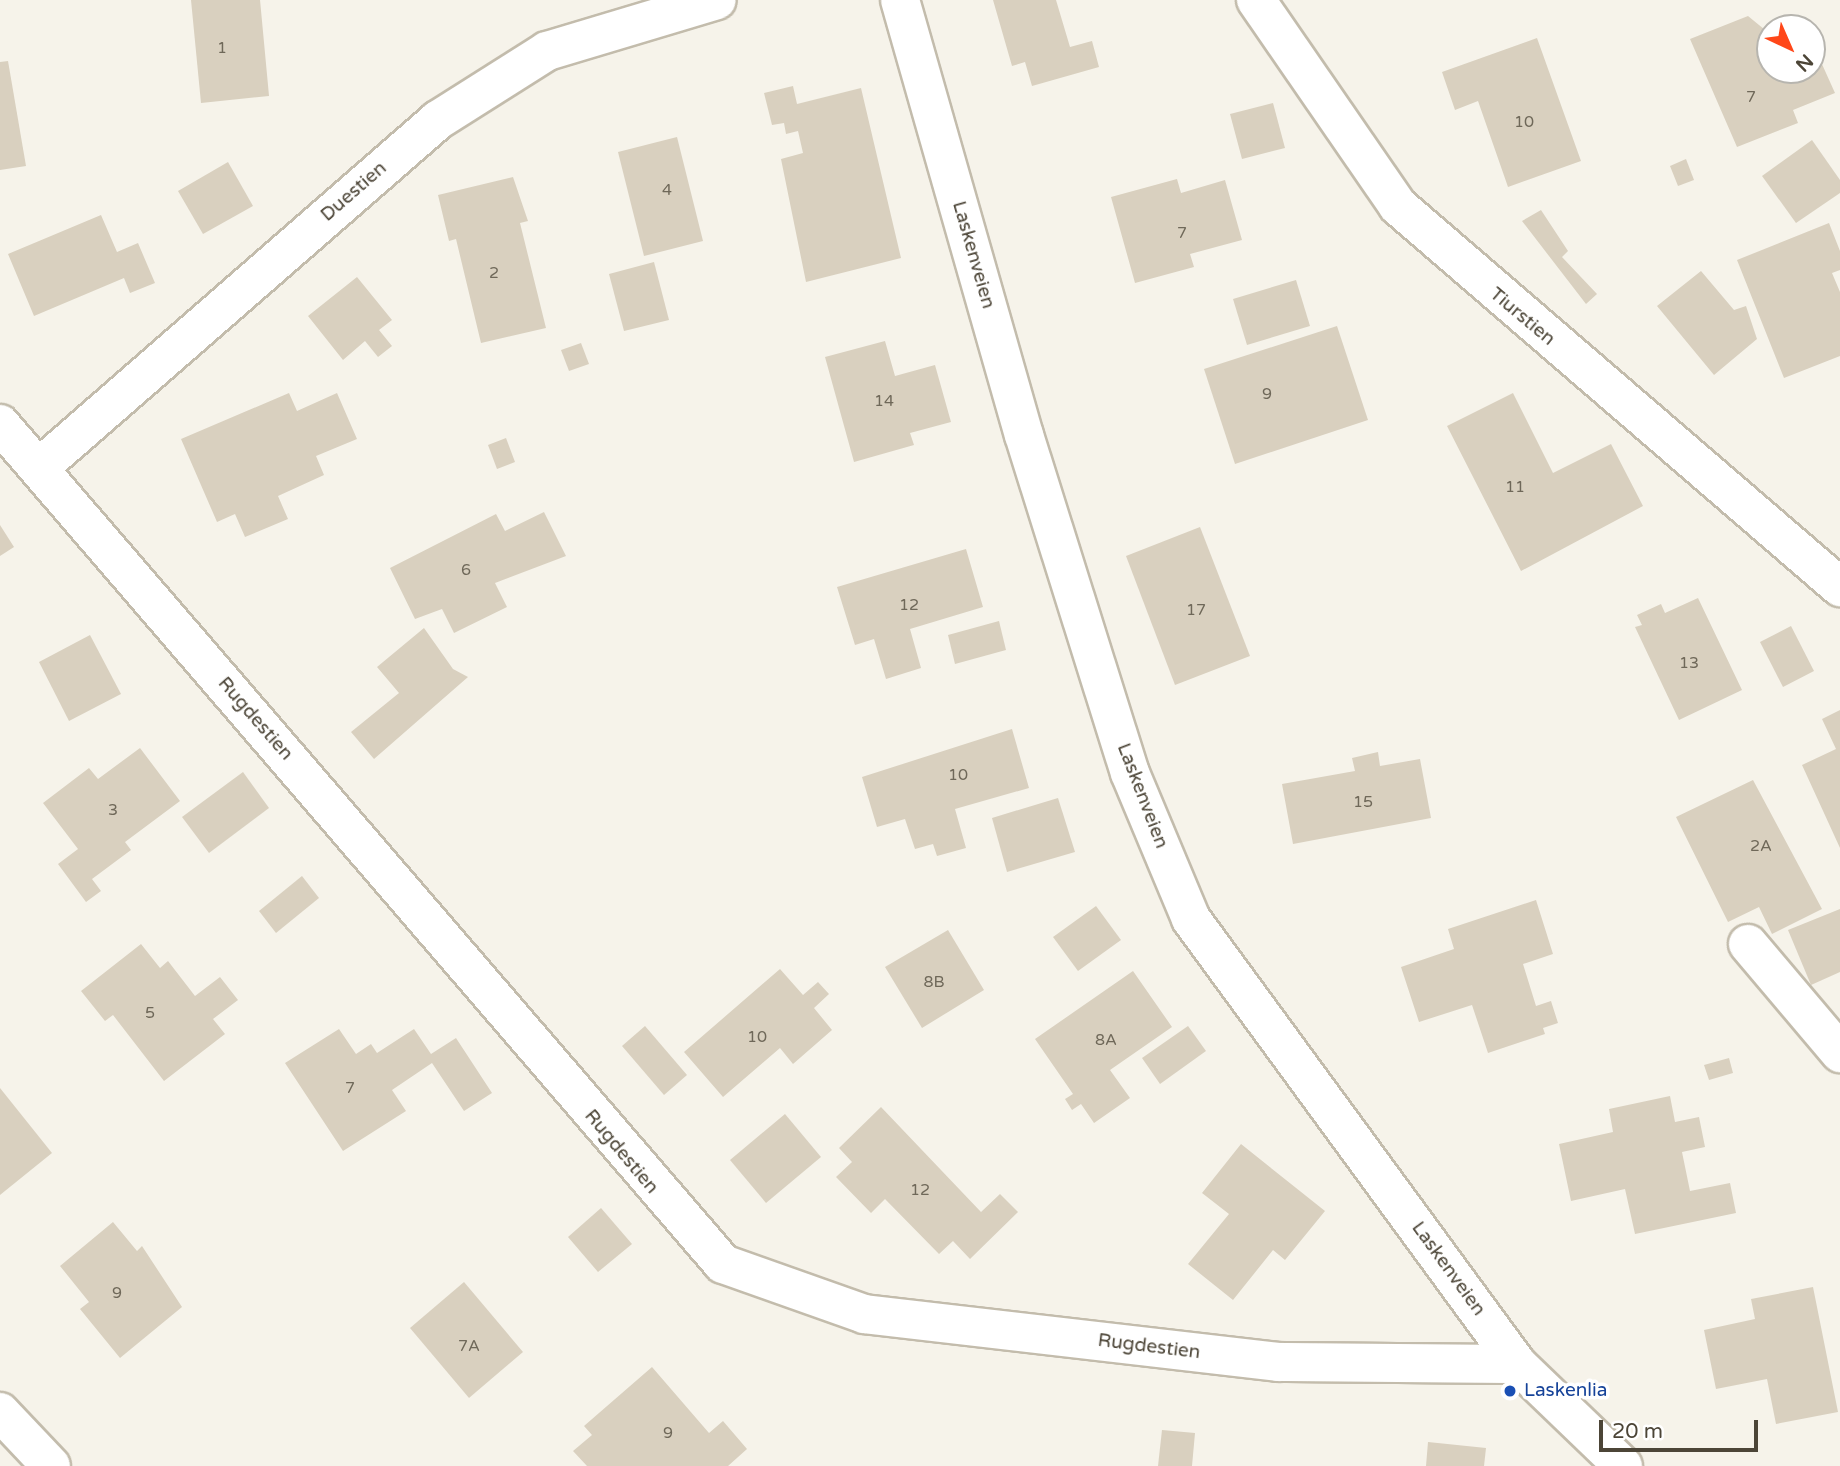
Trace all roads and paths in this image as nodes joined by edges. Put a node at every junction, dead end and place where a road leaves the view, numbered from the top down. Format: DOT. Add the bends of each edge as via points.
graph roads {
  1 [pos="717,0"];
  2 [pos="900,0"];
  3 [pos="1256,0"];
  4 [pos="0,424"];
  5 [pos="40,467"];
  6 [pos="1840,587"];
  7 [pos="1748,944"];
  8 [pos="1840,1053"];
  9 [pos="1517,1364"];
  10 [pos="0,1412"];
  11 [pos="51,1466"];
  12 [pos="1623,1466"];
  1 -- 5 [label="street, Duestien" via="547,51 438,120"];
  2 -- 9 [label="street, Laskenveien" via="1122,747 1191,919"];
  3 -- 6 [label="street, Tiurstien" via="1398,206"];
  4 -- 5 [label="street, Rugdestien"];
  5 -- 9 [label="street, Rugdestien" via="660,1198 723,1264 864,1314 1278,1362"];
  7 -- 8 [label="street"];
  9 -- 12 [label="street, Laskenveien"];
  10 -- 11 [label="street"];
}
